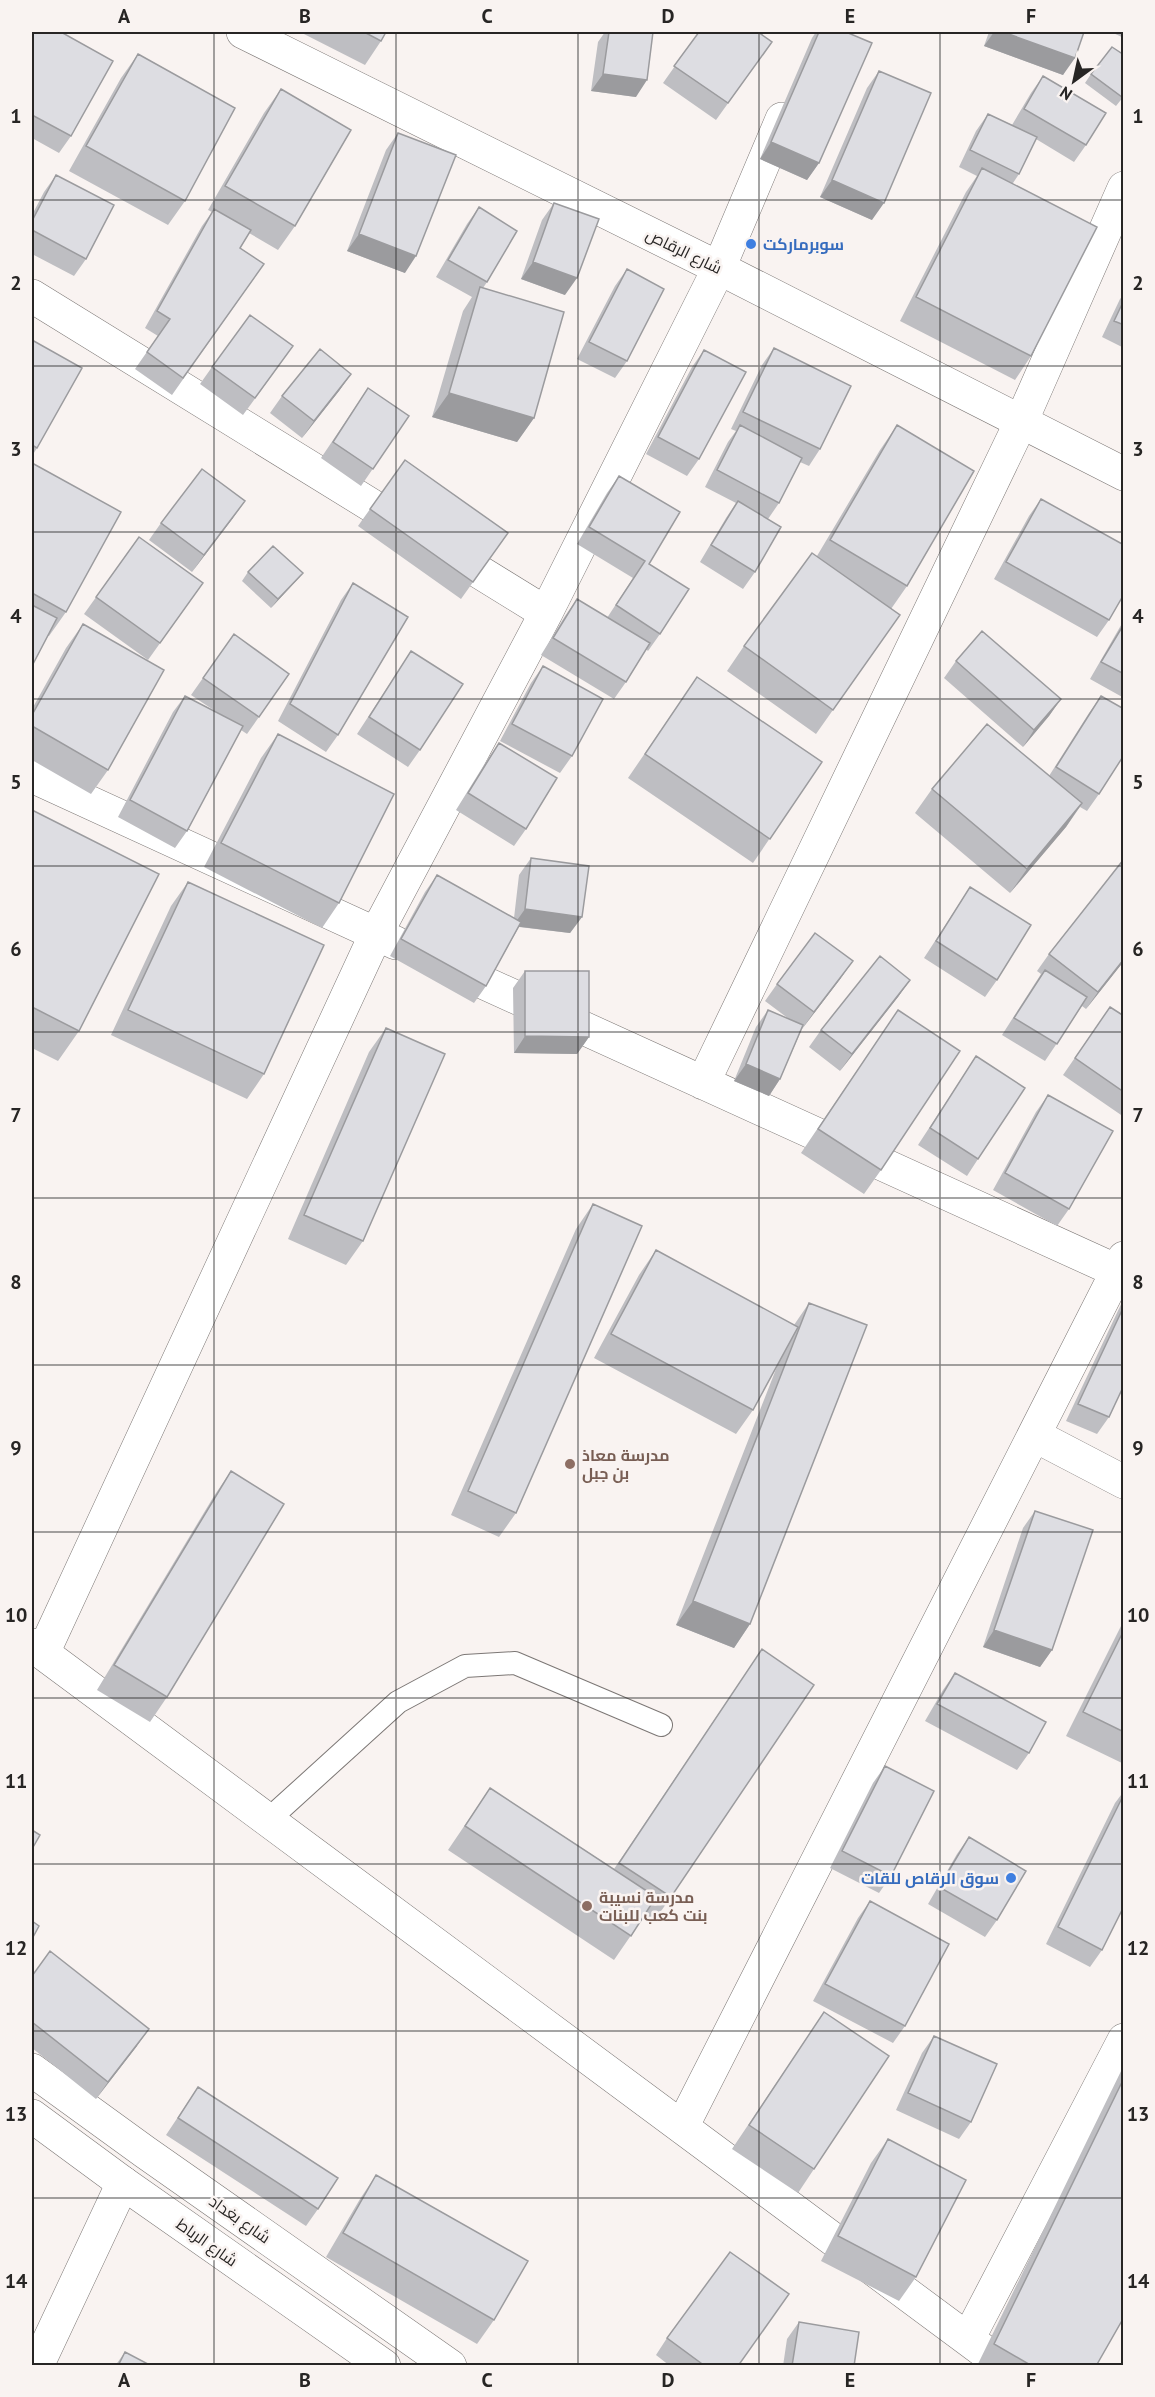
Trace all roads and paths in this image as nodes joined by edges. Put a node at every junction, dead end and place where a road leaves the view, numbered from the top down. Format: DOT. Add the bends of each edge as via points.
graph roads {
  1 [pos="243,32"];
  2 [pos="791,96"];
  3 [pos="1124,188"];
  4 [pos="719,268"];
  5 [pos="32,296"];
  6 [pos="1021,422"];
  7 [pos="1124,474"];
  8 [pos="546,613"];
  9 [pos="32,777"];
  10 [pos="376,934"];
  11 [pos="703,1083"];
  12 [pos="1120,1265"];
  13 [pos="1034,1435"];
  14 [pos="1124,1482"];
  15 [pos="37,1649"];
  16 [pos="662,1725"];
  17 [pos="268,1820"];
  18 [pos="1124,2040"];
  19 [pos="32,2070"];
  20 [pos="32,2116"];
  21 [pos="682,2127"];
  22 [pos="123,2183"];
  23 [pos="968,2339"];
  24 [pos="37,2366"];
  25 [pos="384,2366"];
  26 [pos="450,2366"];
  27 [pos="1004,2366"];
  1 -- 4 [label="street, شارع الرقاص"];
  2 -- 4 [label="street"];
  3 -- 6 [label="street"];
  4 -- 6 [label="street, شارع الرقاص"];
  4 -- 8 [label="street"];
  5 -- 8 [label="street"];
  6 -- 7 [label="street, شارع الرقاص"];
  6 -- 11 [label="street"];
  8 -- 10 [label="street"];
  9 -- 10 [label="street"];
  10 -- 11 [label="street"];
  10 -- 15 [label="street"];
  11 -- 12 [label="street"];
  12 -- 13 [label="street"];
  13 -- 14 [label="street"];
  13 -- 21 [label="street"];
  15 -- 17 [label="street"];
  16 -- 17 [label="lane" via="514,1662 465,1666 398,1702"];
  17 -- 21 [label="street"];
  18 -- 23 [label="street"];
  19 -- 26 [label="street, شارع بغداد"];
  20 -- 22 [label="street, شارع الرباط"];
  21 -- 23 [label="street"];
  22 -- 24 [label="street"];
  22 -- 25 [label="street, شارع الرباط"];
  23 -- 27 [label="street"];
}
